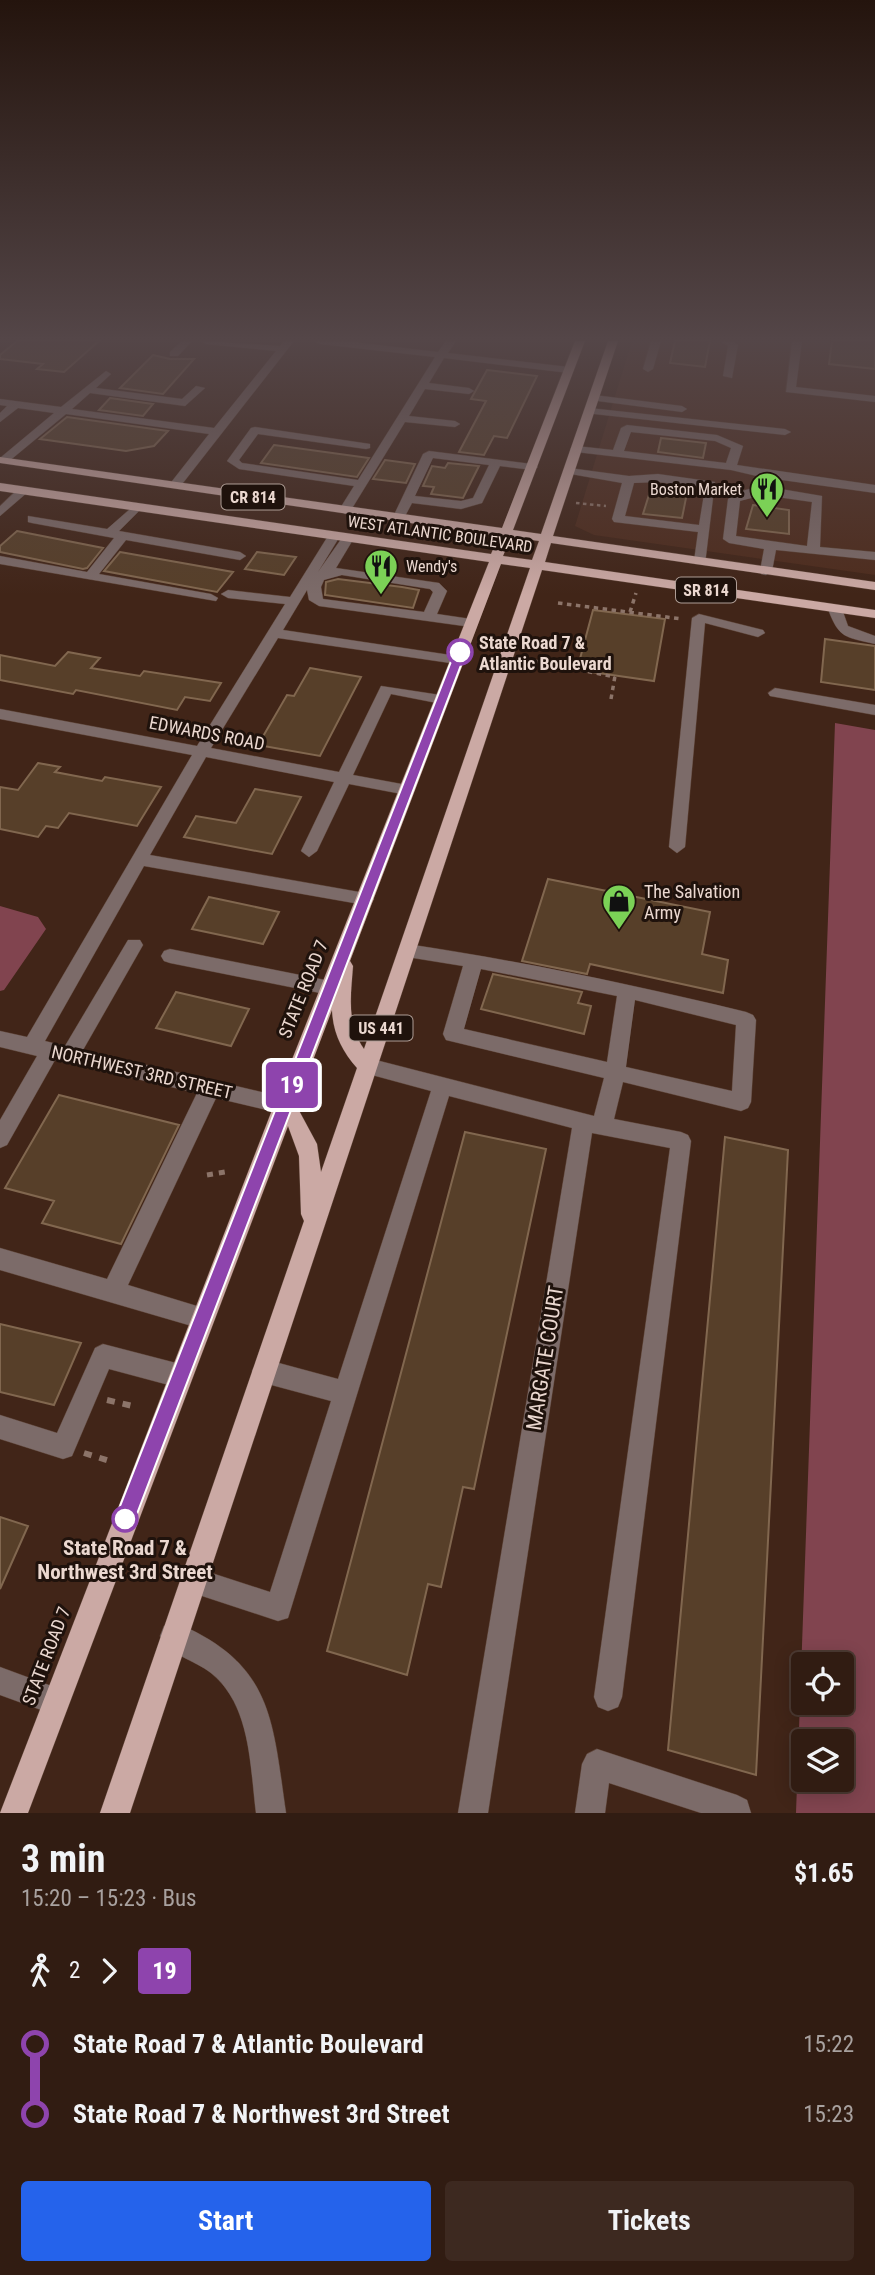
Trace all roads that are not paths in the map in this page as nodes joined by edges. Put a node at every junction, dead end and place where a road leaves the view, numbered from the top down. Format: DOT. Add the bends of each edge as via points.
graph roads {
  1 [pos="721,425"];
  2 [pos="43,426"];
  3 [pos="176,426"];
  4 [pos="237,426"];
  5 [pos="397,426"];
  6 [pos="548,426"];
  7 [pos="584,426"];
  8 [pos="740,426"];
  9 [pos="776,426"];
  10 [pos="235,429"];
  11 [pos="717,438"];
  12 [pos="366,446"];
  13 [pos="576,449"];
  14 [pos="618,453"];
  15 [pos="2,460"];
  16 [pos="496,463"];
  17 [pos="532,467"];
  18 [pos="731,467"];
  19 [pos="569,471"];
  20 [pos="629,480"];
  21 [pos="361,484"];
  22 [pos="175,485"];
  23 [pos="0,487"];
  24 [pos="875,489"];
  25 [pos="23,491"];
  26 [pos="409,499"];
  27 [pos="137,507"];
  28 [pos="345,510"];
  29 [pos="0,512"];
  30 [pos="399,517"];
  31 [pos="32,519"];
  32 [pos="705,529"];
  33 [pos="507,533"];
  34 [pos="117,534"];
  35 [pos="341,537"];
  36 [pos="545,539"];
  37 [pos="771,546"];
  38 [pos="813,550"];
  39 [pos="240,556"];
  40 [pos="875,556"];
  41 [pos="496,559"];
  42 [pos="0,561"];
  43 [pos="700,561"];
  44 [pos="538,565"];
  45 [pos="766,571"];
  46 [pos="326,573"];
  47 [pos="90,576"];
  48 [pos="875,586"];
  49 [pos="228,594"];
  50 [pos="211,598"];
  51 [pos="292,601"];
  52 [pos="835,609"];
  53 [pos="875,614"];
  54 [pos="429,617"];
  55 [pos="471,623"];
  56 [pos="275,633"];
  57 [pos="758,633"];
  58 [pos="875,640"];
  59 [pos="457,660"];
  60 [pos="775,693"];
  61 [pos="442,699"];
  62 [pos="875,710"];
  63 [pos="0,714"];
  64 [pos="201,752"];
  65 [pos="343,778"];
  66 [pos="407,790"];
  67 [pos="677,847"];
  68 [pos="309,851"];
  69 [pos="140,859"];
  70 [pos="365,899"];
  71 [pos="134,945"];
  72 [pos="345,951"];
  73 [pos="407,951"];
  74 [pos="170,956"];
  75 [pos="474,961"];
  76 [pos="330,988"];
  77 [pos="627,991"];
  78 [pos="0,1039"];
  79 [pos="51,1051"];
  80 [pos="368,1066"];
  81 [pos="615,1074"];
  82 [pos="442,1086"];
  83 [pos="210,1088"];
  84 [pos="284,1105"];
  85 [pos="592,1124"];
  86 [pos="0,1139"];
  87 [pos="313,1224"];
  88 [pos="0,1259"];
  89 [pos="113,1292"];
  90 [pos="202,1318"];
  91 [pos="264,1371"];
  92 [pos="180,1376"];
  93 [pos="346,1393"];
  94 [pos="0,1427"];
  95 [pos="193,1580"];
  96 [pos="174,1636"];
  97 [pos="0,1681"];
  98 [pos="608,1697"];
  99 [pos="55,1701"];
  100 [pos="13,1813"];
  101 [pos="115,1813"];
  102 [pos="271,1813"];
  103 [pos="472,1813"];
  104 [pos="590,1813"];
  105 [pos="736,1813"];
  1 -- 11 [label="street"];
  2 -- 15 [label="street"];
  3 -- 10 [label="street"];
  4 -- 10 [label="street"];
  5 -- 21 [label="street"];
  6 -- 17 [label="main road, STATE ROAD 7"];
  7 -- 13 [label="main road, US 441"];
  8 -- 9 [label="street" via="785,427"];
  10 -- 12 [label="street"];
  10 -- 21 [label="street" via="233,464"];
  10 -- 22 [label="street"];
  11 -- 14 [label="street" via="627,428"];
  11 -- 18 [label="street" via="737,446"];
  13 -- 14 [label="street"];
  13 -- 19 [label="main road, US 441"];
  14 -- 18 [label="street"];
  15 -- 22 [label="main road, WEST ATLANTIC BOULEVARD / CR 814"];
  16 -- 17 [label="street"];
  16 -- 26 [label="street" via="478,500 461,505"];
  16 -- 26 [label="street" via="429,454"];
  17 -- 33 [label="main road, STATE ROAD 7"];
  18 -- 24 [label="street"];
  19 -- 20 [label="street"];
  19 -- 36 [label="main road, US 441"];
  20 -- 32 [label="street" via="658,478 711,485"];
  20 -- 32 [label="street" via="618,519"];
  21 -- 28 [label="street"];
  22 -- 28 [label="main road, WEST ATLANTIC BOULEVARD / CR 814"];
  23 -- 25 [label="main road, WEST ATLANTIC BOULEVARD / CR 814"];
  25 -- 27 [label="main road, WEST ATLANTIC BOULEVARD / CR 814"];
  25 -- 29 [label="street"];
  26 -- 30 [label="street"];
  27 -- 34 [label="street"];
  27 -- 35 [label="main road, WEST ATLANTIC BOULEVARD / CR 814"];
  28 -- 30 [label="main road, WEST ATLANTIC BOULEVARD / CR 814"];
  30 -- 33 [label="main road, WEST ATLANTIC BOULEVARD / CR 814"];
  31 -- 34 [label="street"];
  32 -- 43 [label="street"];
  33 -- 36 [label="main road, WEST ATLANTIC BOULEVARD / SR 814"];
  33 -- 41 [label="main road, STATE ROAD 7"];
  34 -- 39 [label="street"];
  34 -- 47 [label="street"];
  35 -- 41 [label="main road, WEST ATLANTIC BOULEVARD / CR 814"];
  35 -- 46 [label="street"];
  35 -- 51 [label="street"];
  36 -- 43 [label="main road, WEST ATLANTIC BOULEVARD / SR 814"];
  36 -- 44 [label="main road, US 441"];
  37 -- 38 [label="street"];
  37 -- 38 [label="street" via="729,539 734,499 742,492 818,499"];
  37 -- 45 [label="street"];
  38 -- 40 [label="street"];
  41 -- 44 [label="main road, WEST ATLANTIC BOULEVARD / SR 814"];
  41 -- 55 [label="main road, STATE ROAD 7"];
  42 -- 47 [label="street"];
  43 -- 45 [label="main road, WEST ATLANTIC BOULEVARD / SR 814"];
  44 -- 52 [label="main road, WEST ATLANTIC BOULEVARD / SR 814"];
  44 -- 73 [label="main road, US 441"];
  45 -- 48 [label="main road, WEST ATLANTIC BOULEVARD / SR 814"];
  46 -- 54 [label="street" via="342,571 433,586 440,591"];
  46 -- 54 [label="street" via="314,587 319,601"];
  47 -- 50 [label="street"];
  49 -- 51 [label="street"];
  51 -- 56 [label="street"];
  52 -- 53 [label="main road, WEST ATLANTIC BOULEVARD / SR 814"];
  52 -- 58 [label="street" via="842,628"];
  54 -- 55 [label="street"];
  55 -- 59 [label="main road, STATE ROAD 7"];
  56 -- 59 [label="street"];
  56 -- 64 [label="street"];
  57 -- 67 [label="street" via="699,618"];
  59 -- 61 [label="main road, STATE ROAD 7"];
  60 -- 62 [label="street"];
  61 -- 65 [label="street" via="386,689"];
  61 -- 66 [label="main road, STATE ROAD 7"];
  63 -- 64 [label="street, EDWARDS ROAD"];
  64 -- 65 [label="street, EDWARDS ROAD"];
  64 -- 69 [label="street"];
  65 -- 66 [label="street, EDWARDS ROAD"];
  65 -- 68 [label="street"];
  66 -- 70 [label="main road, STATE ROAD 7"];
  69 -- 70 [label="street"];
  69 -- 79 [label="street"];
  70 -- 72 [label="main road, STATE ROAD 7"];
  71 -- 79 [label="street"];
  72 -- 76 [label="main road, STATE ROAD 7"];
  72 -- 80 [label="main road" via="341,1026 351,1050"];
  73 -- 75 [label="street"];
  73 -- 80 [label="main road, US 441"];
  74 -- 76 [label="street"];
  75 -- 77 [label="street"];
  75 -- 81 [label="street" via="453,1034"];
  76 -- 84 [label="main road, STATE ROAD 7"];
  77 -- 81 [label="street, MARGATE COURT"];
  77 -- 81 [label="street" via="746,1020 741,1102"];
  78 -- 79 [label="street, NORTHWEST 3RD STREET"];
  79 -- 83 [label="street, NORTHWEST 3RD STREET"];
  79 -- 86 [label="street"];
  80 -- 82 [label="street"];
  80 -- 87 [label="main road, US 441"];
  81 -- 85 [label="street, MARGATE COURT"];
  82 -- 85 [label="street"];
  82 -- 93 [label="street"];
  83 -- 84 [label="street, NORTHWEST 3RD STREET"];
  83 -- 89 [label="street"];
  84 -- 87 [label="main road" via="310,1147"];
  84 -- 90 [label="main road, STATE ROAD 7"];
  85 -- 98 [label="street" via="681,1141"];
  85 -- 103 [label="street, MARGATE COURT"];
  87 -- 91 [label="main road, US 441"];
  88 -- 89 [label="street"];
  89 -- 90 [label="street"];
  90 -- 92 [label="main road, STATE ROAD 7"];
  91 -- 93 [label="street"];
  91 -- 95 [label="main road, US 441"];
  92 -- 94 [label="street" via="103,1356 63,1447"];
  92 -- 99 [label="main road, STATE ROAD 7"];
  93 -- 95 [label="street" via="278,1608"];
  95 -- 96 [label="main road, US 441"];
  96 -- 101 [label="main road, US 441"];
  96 -- 102 [label="street" via="223,1664 244,1689 258,1725"];
  97 -- 99 [label="street"];
  99 -- 100 [label="main road, STATE ROAD 7"];
  104 -- 105 [label="street" via="597,1764"];
}
